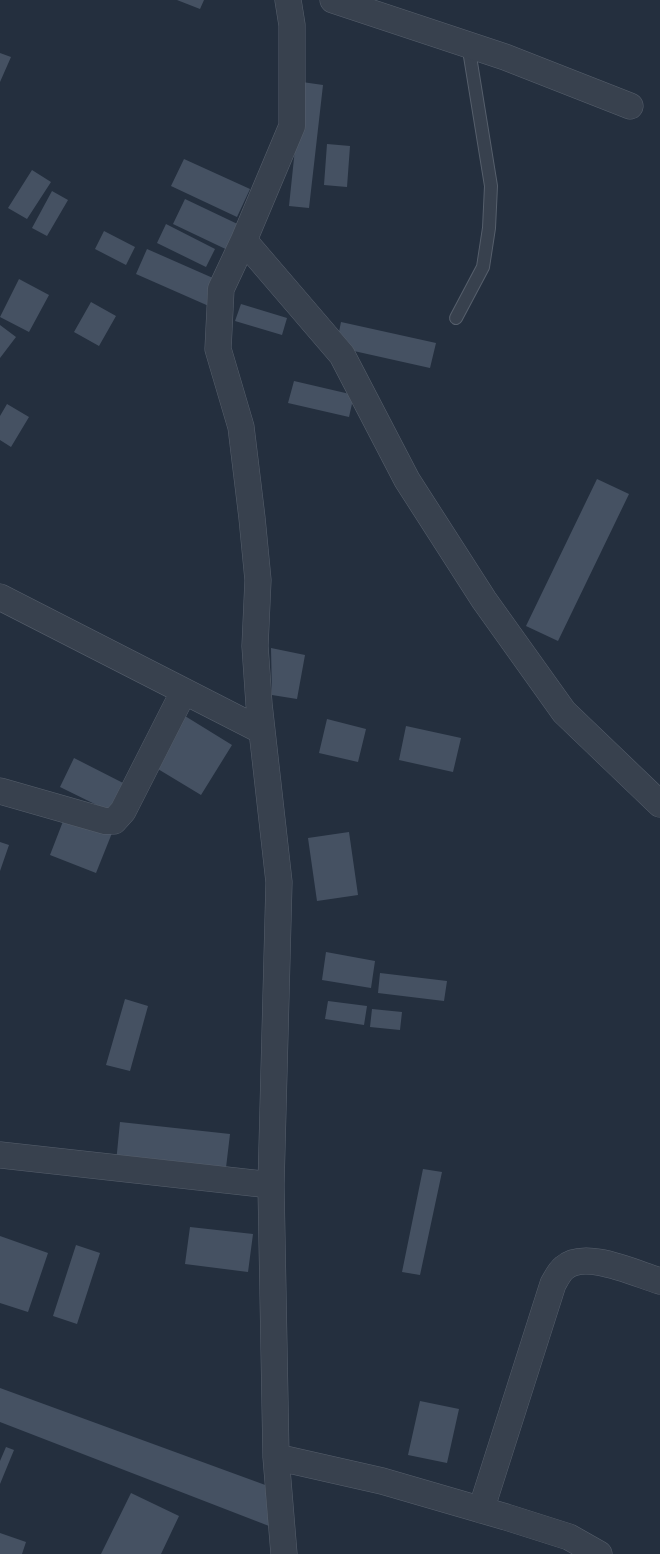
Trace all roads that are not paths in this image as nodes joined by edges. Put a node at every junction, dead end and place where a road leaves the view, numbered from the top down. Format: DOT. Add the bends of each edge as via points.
graph roads {
  1 [pos="288,0"];
  2 [pos="333,0"];
  3 [pos="468,45"];
  4 [pos="630,106"];
  5 [pos="244,240"];
  6 [pos="456,318"];
  7 [pos="0,597"];
  8 [pos="184,691"];
  9 [pos="262,731"];
  10 [pos="0,791"];
  11 [pos="660,804"];
  12 [pos="0,1155"];
  13 [pos="270,1185"];
  14 [pos="660,1281"];
  15 [pos="276,1458"];
  16 [pos="481,1510"];
  17 [pos="284,1554"];
  18 [pos="599,1554"];
  1 -- 5 [label="street" via="292,25 292,126"];
  2 -- 3 [label="street"];
  3 -- 4 [label="street"];
  3 -- 6 [label="lane" via="491,186 490,218 483,267"];
  5 -- 9 [label="street" via="221,290 218,349 241,427 252,519 258,580 255,646"];
  5 -- 11 [label="street" via="342,355 407,480 484,600 564,712"];
  7 -- 8 [label="street"];
  8 -- 9 [label="street"];
  8 -- 10 [label="street" via="123,811 114,821"];
  9 -- 13 [label="street" via="279,882"];
  12 -- 13 [label="street"];
  13 -- 15 [label="street"];
  14 -- 16 [label="street" via="599,1262 574,1262 563,1269 553,1284"];
  15 -- 16 [label="street" via="382,1481"];
  15 -- 17 [label="street"];
  16 -- 18 [label="street" via="568,1537"];
}
